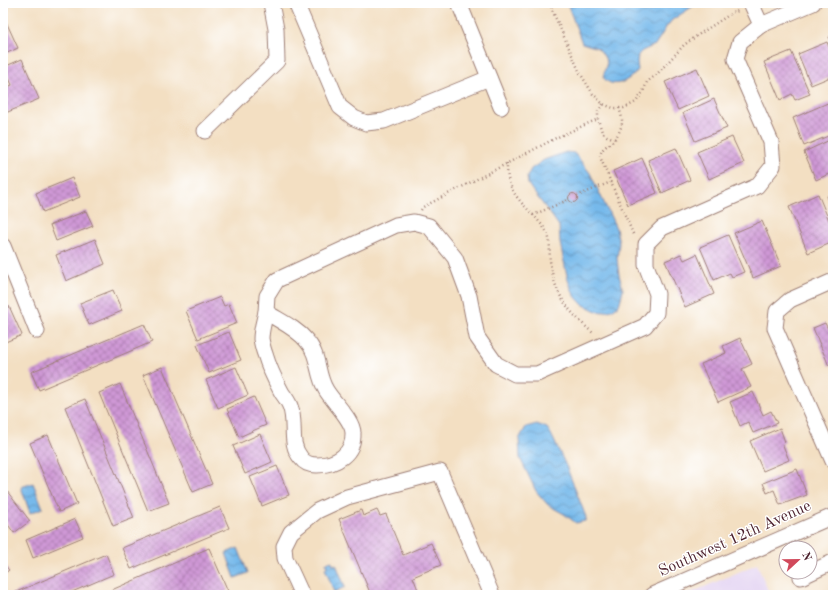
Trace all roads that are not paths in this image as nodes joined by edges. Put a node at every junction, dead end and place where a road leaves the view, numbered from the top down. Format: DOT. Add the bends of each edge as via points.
graph roads {
  1 [pos="271,3"];
  2 [pos="296,3"];
  3 [pos="459,3"];
  4 [pos="814,3"];
  5 [pos="752,4"];
  6 [pos="761,26"];
  7 [pos="489,78"];
  8 [pos="501,107"];
  9 [pos="205,131"];
  10 [pos="3,246"];
  11 [pos="833,281"];
  12 [pos="266,312"];
  13 [pos="37,331"];
  14 [pos="833,461"];
  15 [pos="833,516"];
  16 [pos="833,562"];
  17 [pos="818,569"];
  18 [pos="302,595"];
  19 [pos="492,595"];
  20 [pos="652,595"];
  1 -- 9 [label="street" via="276,29 277,61"];
  2 -- 7 [label="street" via="340,107 354,118 366,123 384,121"];
  3 -- 7 [label="street"];
  4 -- 6 [label="street"];
  5 -- 6 [label="street"];
  6 -- 12 [label="street" via="740,42 735,59 771,142 773,166 757,186 662,228 646,244 646,265 657,294 656,313 645,326 537,374 515,374 496,364 477,337 469,296 455,258 429,226 414,222 396,225 277,280 267,296"];
  7 -- 8 [label="street"];
  10 -- 13 [label="street"];
  11 -- 14 [label="street" via="790,300 777,311 775,328"];
  12 -- 12 [label="street" via="261,341 273,376 290,406 297,452 301,460 308,464 321,465 338,461 352,443 354,433 349,421 326,391 311,346 298,332"];
  15 -- 20 [label="street, Southwest 12th Avenue"];
  16 -- 17 [label="street"];
  18 -- 19 [label="street" via="285,558 284,546 291,532 317,511 347,497 440,472"];
}
